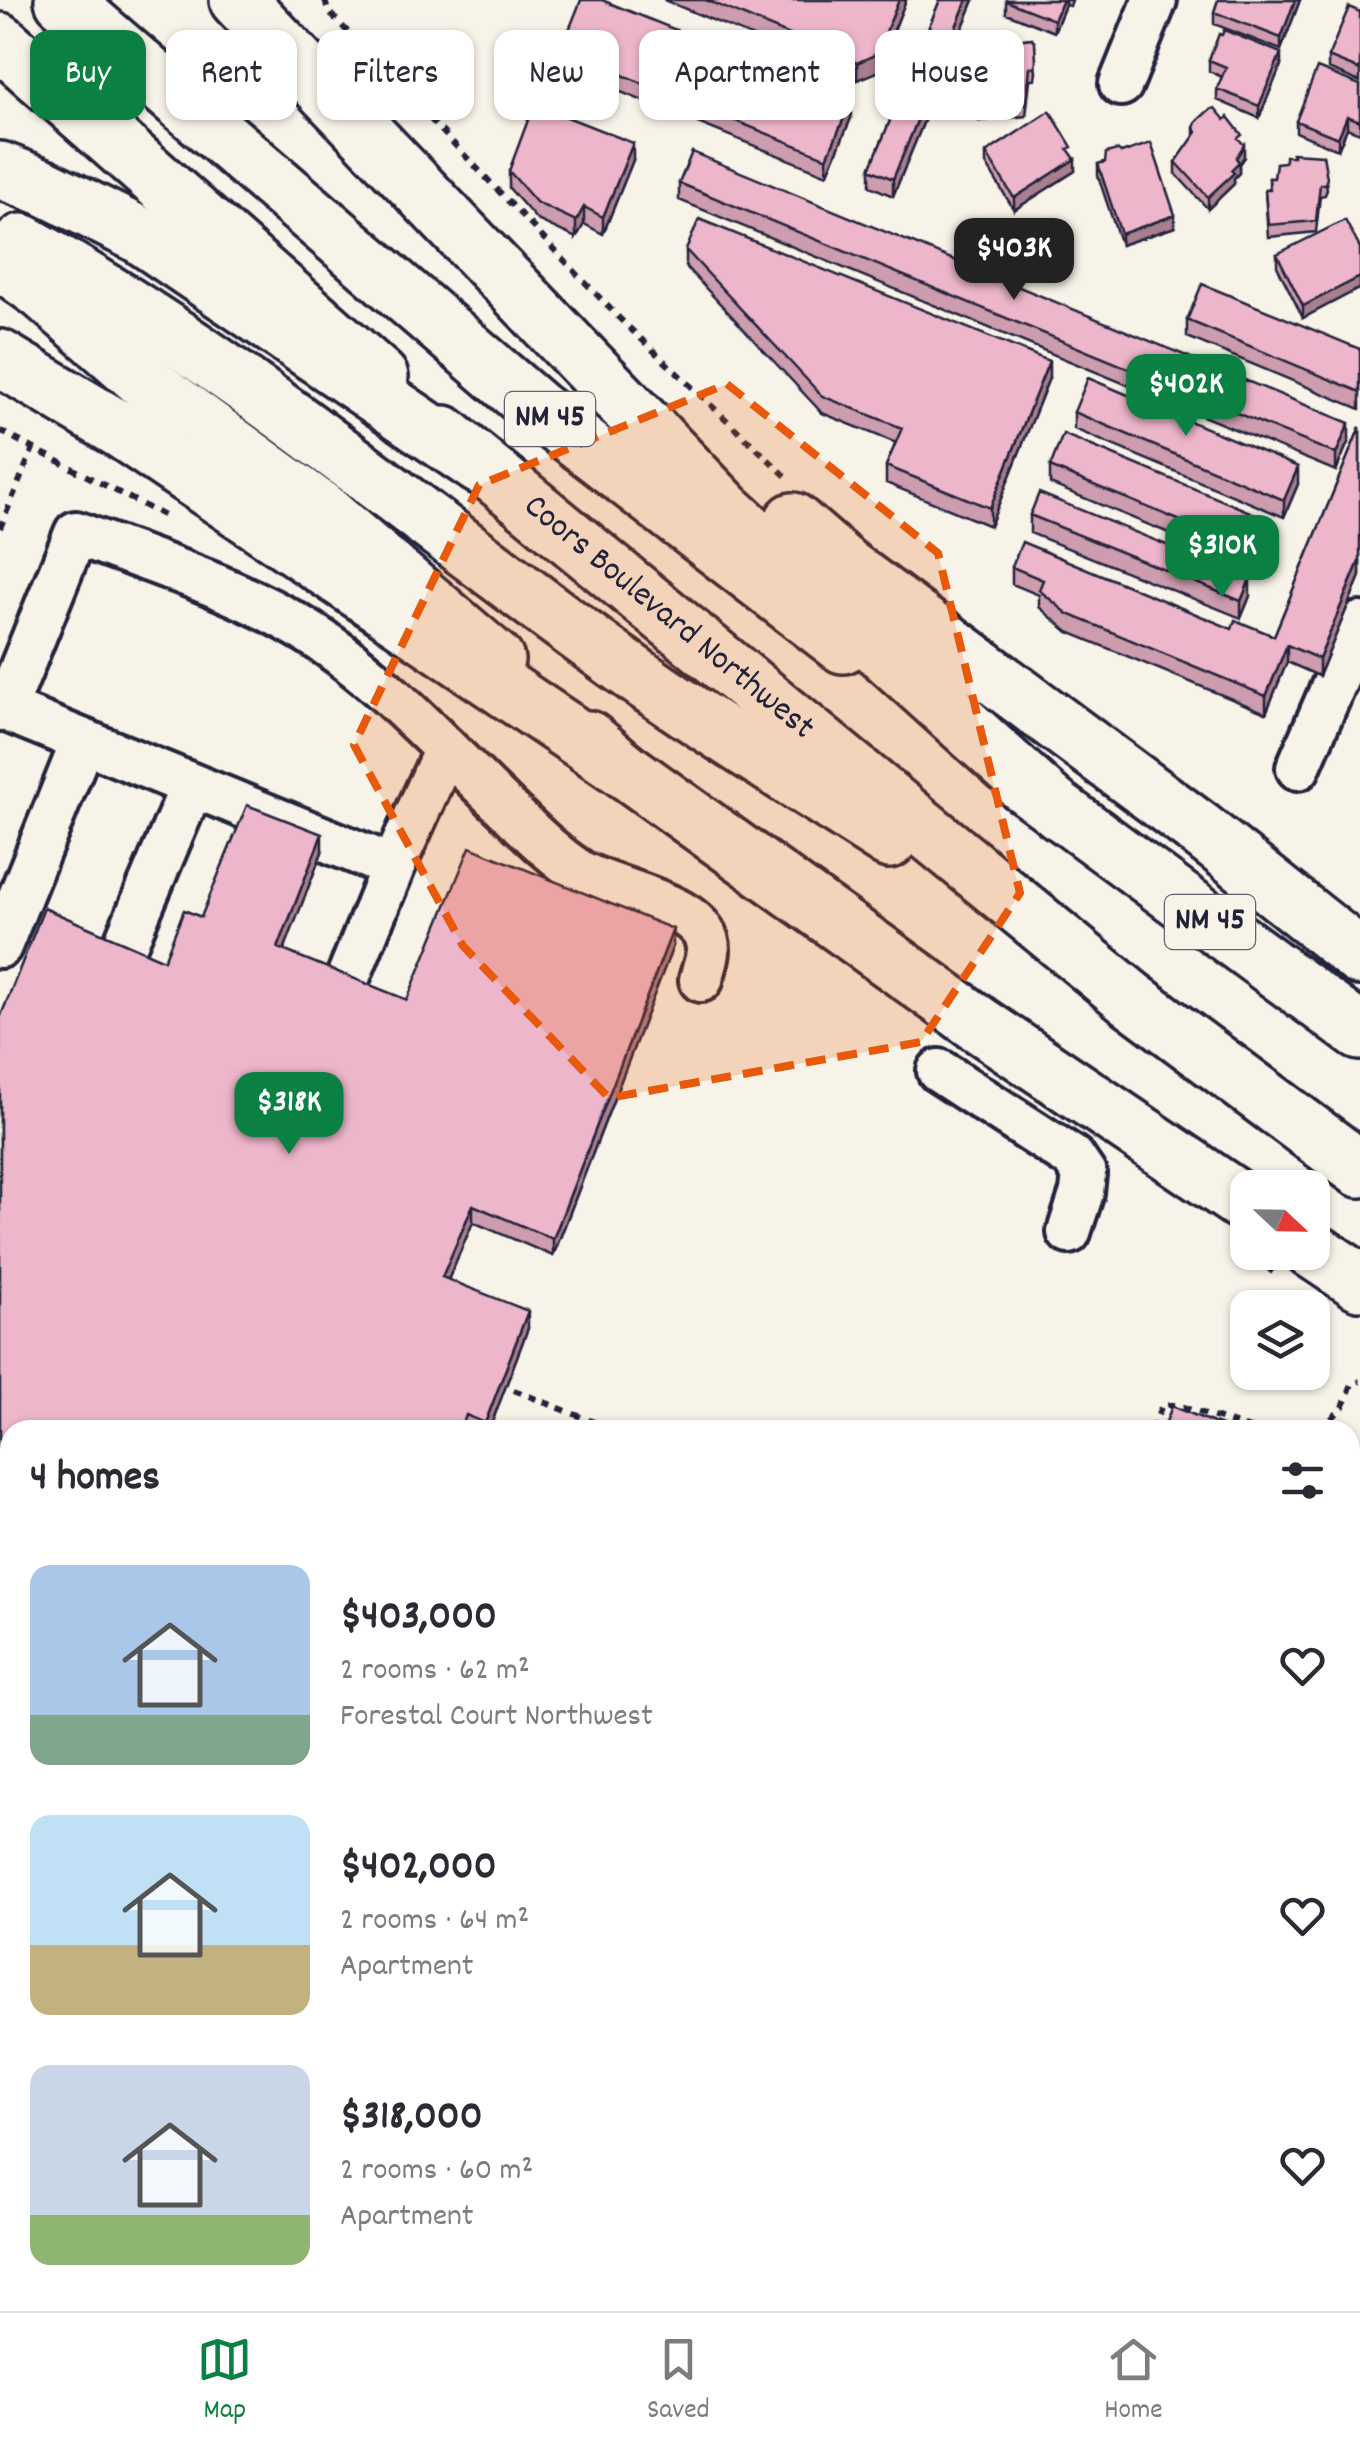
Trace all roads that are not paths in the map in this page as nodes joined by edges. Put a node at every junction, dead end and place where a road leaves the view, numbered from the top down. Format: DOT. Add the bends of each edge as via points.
graph roads {
  1 [pos="63,0"];
  2 [pos="238,0"];
  3 [pos="1155,0"];
  4 [pos="0,41"];
  5 [pos="1121,84"];
  6 [pos="0,170"];
  7 [pos="0,231"];
  8 [pos="0,262"];
  9 [pos="570,350"];
  10 [pos="0,358"];
  11 [pos="480,466"];
  12 [pos="1360,624"];
  13 [pos="3,712"];
  14 [pos="83,741"];
  15 [pos="446,751"];
  16 [pos="1298,768"];
  17 [pos="625,770"];
  18 [pos="192,786"];
  19 [pos="1060,812"];
  20 [pos="393,868"];
  21 [pos="0,946"];
  22 [pos="121,954"];
  23 [pos="1360,957"];
  24 [pos="349,974"];
  25 [pos="701,980"];
  26 [pos="1130,998"];
  27 [pos="1360,1032"];
  28 [pos="939,1071"];
  29 [pos="1360,1169"];
  30 [pos="1230,1194"];
  31 [pos="1069,1232"];
  32 [pos="1330,1262"];
  33 [pos="1360,1282"];
  1 -- 19 [label="main road, NM 45" via="537,409"];
  2 -- 9 [label="main road"];
  3 -- 5 [label="street"];
  4 -- 11 [label="main road, Coors Boulevard Northwest / NM 45"];
  6 -- 11 [label="main road" via="140,236"];
  7 -- 26 [label="main road" via="78,273 218,366 620,664"];
  8 -- 17 [label="main road" via="148,384 322,511"];
  9 -- 19 [label="main road" via="726,510"];
  9 -- 23 [label="main road" via="633,380 845,566"];
  10 -- 17 [label="main road" via="124,432"];
  11 -- 26 [label="main road, Coors Boulevard Northwest / NM 45"];
  12 -- 16 [label="street"];
  13 -- 14 [label="street"];
  13 -- 15 [label="street" via="76,533 304,628"];
  14 -- 18 [label="street"];
  14 -- 21 [label="street"];
  15 -- 20 [label="street"];
  15 -- 25 [label="street" via="580,872 678,910 703,929 708,950"];
  17 -- 30 [label="main road" via="980,1025"];
  18 -- 20 [label="street"];
  18 -- 22 [label="street"];
  19 -- 27 [label="main road, NM 45"];
  20 -- 24 [label="street"];
  26 -- 29 [label="main road, Coors Boulevard Northwest / NM 45"];
  28 -- 31 [label="street" via="1073,1158 1084,1174"];
  32 -- 33 [label="main road"];
}
